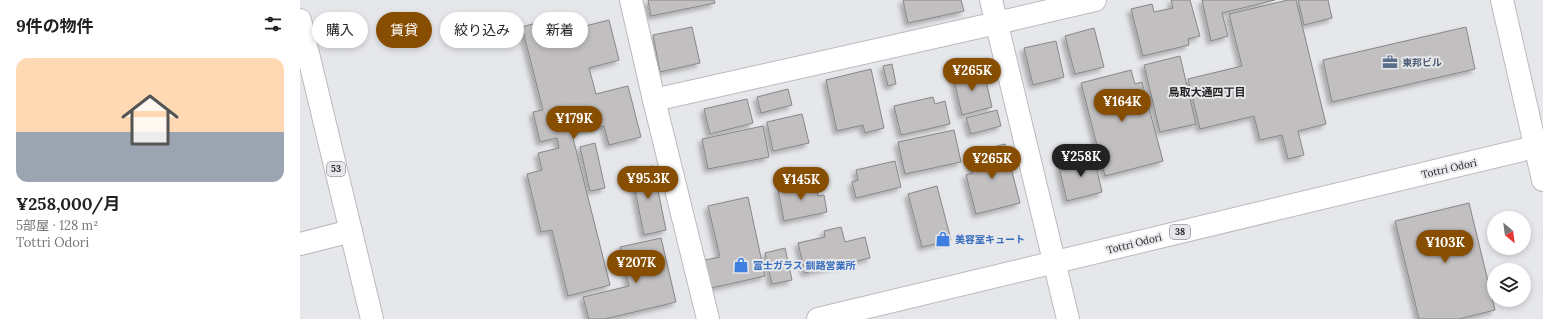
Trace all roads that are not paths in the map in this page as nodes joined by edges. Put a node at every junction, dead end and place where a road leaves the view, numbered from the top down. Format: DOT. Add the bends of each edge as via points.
graph roads {
  1 [pos="631,0"];
  2 [pos="991,0"];
  3 [pos="1095,0"];
  4 [pos="1502,0"];
  5 [pos="300,20"];
  6 [pos="997,23"];
  7 [pos="654,100"];
  8 [pos="1539,146"];
  9 [pos="1543,180"];
  10 [pos="351,231"];
  11 [pos="300,244"];
  12 [pos="1055,262"];
  13 [pos="830,318"];
  14 [pos="372,319"];
  15 [pos="708,319"];
  16 [pos="1068,319"];
  1 -- 7 [label="main road"];
  2 -- 6 [label="main road"];
  3 -- 6 [label="main road"];
  4 -- 8 [label="main road"];
  5 -- 10 [label="main road, 53"];
  6 -- 7 [label="main road"];
  6 -- 12 [label="main road"];
  7 -- 15 [label="main road"];
  8 -- 9 [label="main road"];
  8 -- 12 [label="main road, Tottri Odori / 38"];
  10 -- 11 [label="main road"];
  10 -- 14 [label="main road, 53"];
  12 -- 13 [label="main road, Tottri Odori / 38"];
  12 -- 16 [label="main road"];
}
